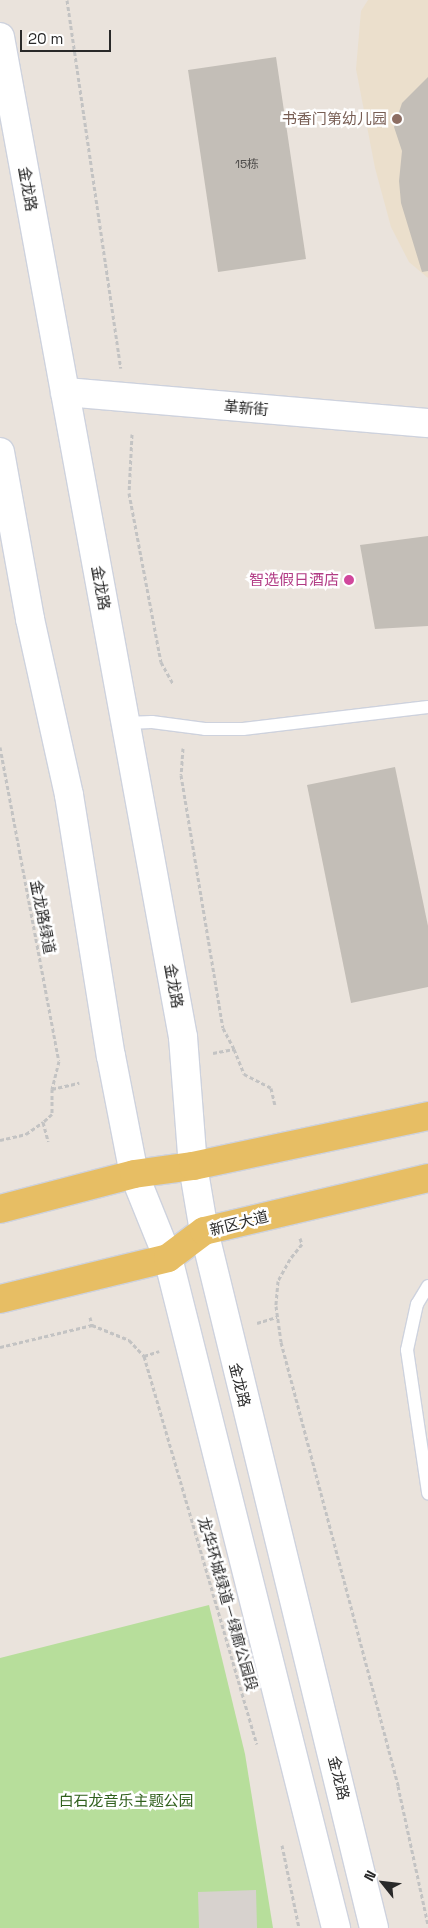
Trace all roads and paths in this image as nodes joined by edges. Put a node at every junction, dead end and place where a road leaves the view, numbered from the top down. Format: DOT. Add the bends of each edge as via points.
graph roads {
  1 [pos="67,0"];
  2 [pos="0,37"];
  3 [pos="121,369"];
  4 [pos="65,392"];
  5 [pos="428,423"];
  6 [pos="132,434"];
  7 [pos="0,452"];
  8 [pos="173,684"];
  9 [pos="428,708"];
  10 [pos="126,723"];
  11 [pos="0,747"];
  12 [pos="183,748"];
  13 [pos="234,1049"];
  14 [pos="213,1053"];
  15 [pos="80,1083"];
  16 [pos="52,1090"];
  17 [pos="275,1105"];
  18 [pos="428,1116"];
  19 [pos="43,1122"];
  20 [pos="0,1140"];
  21 [pos="48,1142"];
  22 [pos="193,1166"];
  23 [pos="134,1174"];
  24 [pos="428,1178"];
  25 [pos="0,1209"];
  26 [pos="204,1231"];
  27 [pos="300,1236"];
  28 [pos="168,1258"];
  29 [pos="428,1286"];
  30 [pos="0,1299"];
  31 [pos="90,1317"];
  32 [pos="278,1317"];
  33 [pos="92,1325"];
  34 [pos="249,1326"];
  35 [pos="0,1348"];
  36 [pos="159,1351"];
  37 [pos="144,1356"];
  38 [pos="428,1492"];
  39 [pos="259,1751"];
  40 [pos="280,1836"];
  41 [pos="428,1926"];
  42 [pos="299,1928"];
  43 [pos="336,1928"];
  44 [pos="374,1928"];
  1 -- 3 [label="path"];
  2 -- 4 [label="main road, 金龙路"];
  4 -- 5 [label="main road, 革新街"];
  4 -- 10 [label="main road, 金龙路"];
  6 -- 8 [label="path" via="130,493 161,662"];
  7 -- 23 [label="main road" via="30,619 69,794 111,1056"];
  9 -- 10 [label="lane" via="243,729"];
  10 -- 22 [label="main road, 金龙路" via="183,1037"];
  11 -- 16 [label="path, 金龙路绿道" via="59,1061"];
  12 -- 13 [label="path" via="181,775 223,1028"];
  13 -- 14 [label="path"];
  13 -- 17 [label="path" via="244,1074 271,1088"];
  15 -- 16 [label="path"];
  16 -- 19 [label="path, 金龙路绿道" via="52,1114"];
  18 -- 22 [label="main road"];
  19 -- 20 [label="path" via="26,1134"];
  19 -- 21 [label="path"];
  22 -- 23 [label="main road"];
  22 -- 26 [label="main road, 金龙路"];
  23 -- 25 [label="main road"];
  23 -- 28 [label="main road"];
  24 -- 26 [label="main road, 新区大道"];
  26 -- 28 [label="main road, 新区大道"];
  26 -- 44 [label="main road, 金龙路"];
  27 -- 32 [label="path" via="302,1244 278,1281"];
  28 -- 30 [label="main road, 新区大道"];
  28 -- 43 [label="main road"];
  29 -- 38 [label="lane" via="417,1304 407,1350"];
  31 -- 33 [label="path"];
  32 -- 34 [label="path"];
  32 -- 41 [label="path" via="281,1342 398,1786"];
  33 -- 35 [label="path"];
  33 -- 37 [label="path, 龙华环城绿道－绿廊公园段" via="129,1340"];
  36 -- 37 [label="path"];
  37 -- 39 [label="path, 龙华环城绿道－绿廊公园段"];
  40 -- 42 [label="path"];
}
